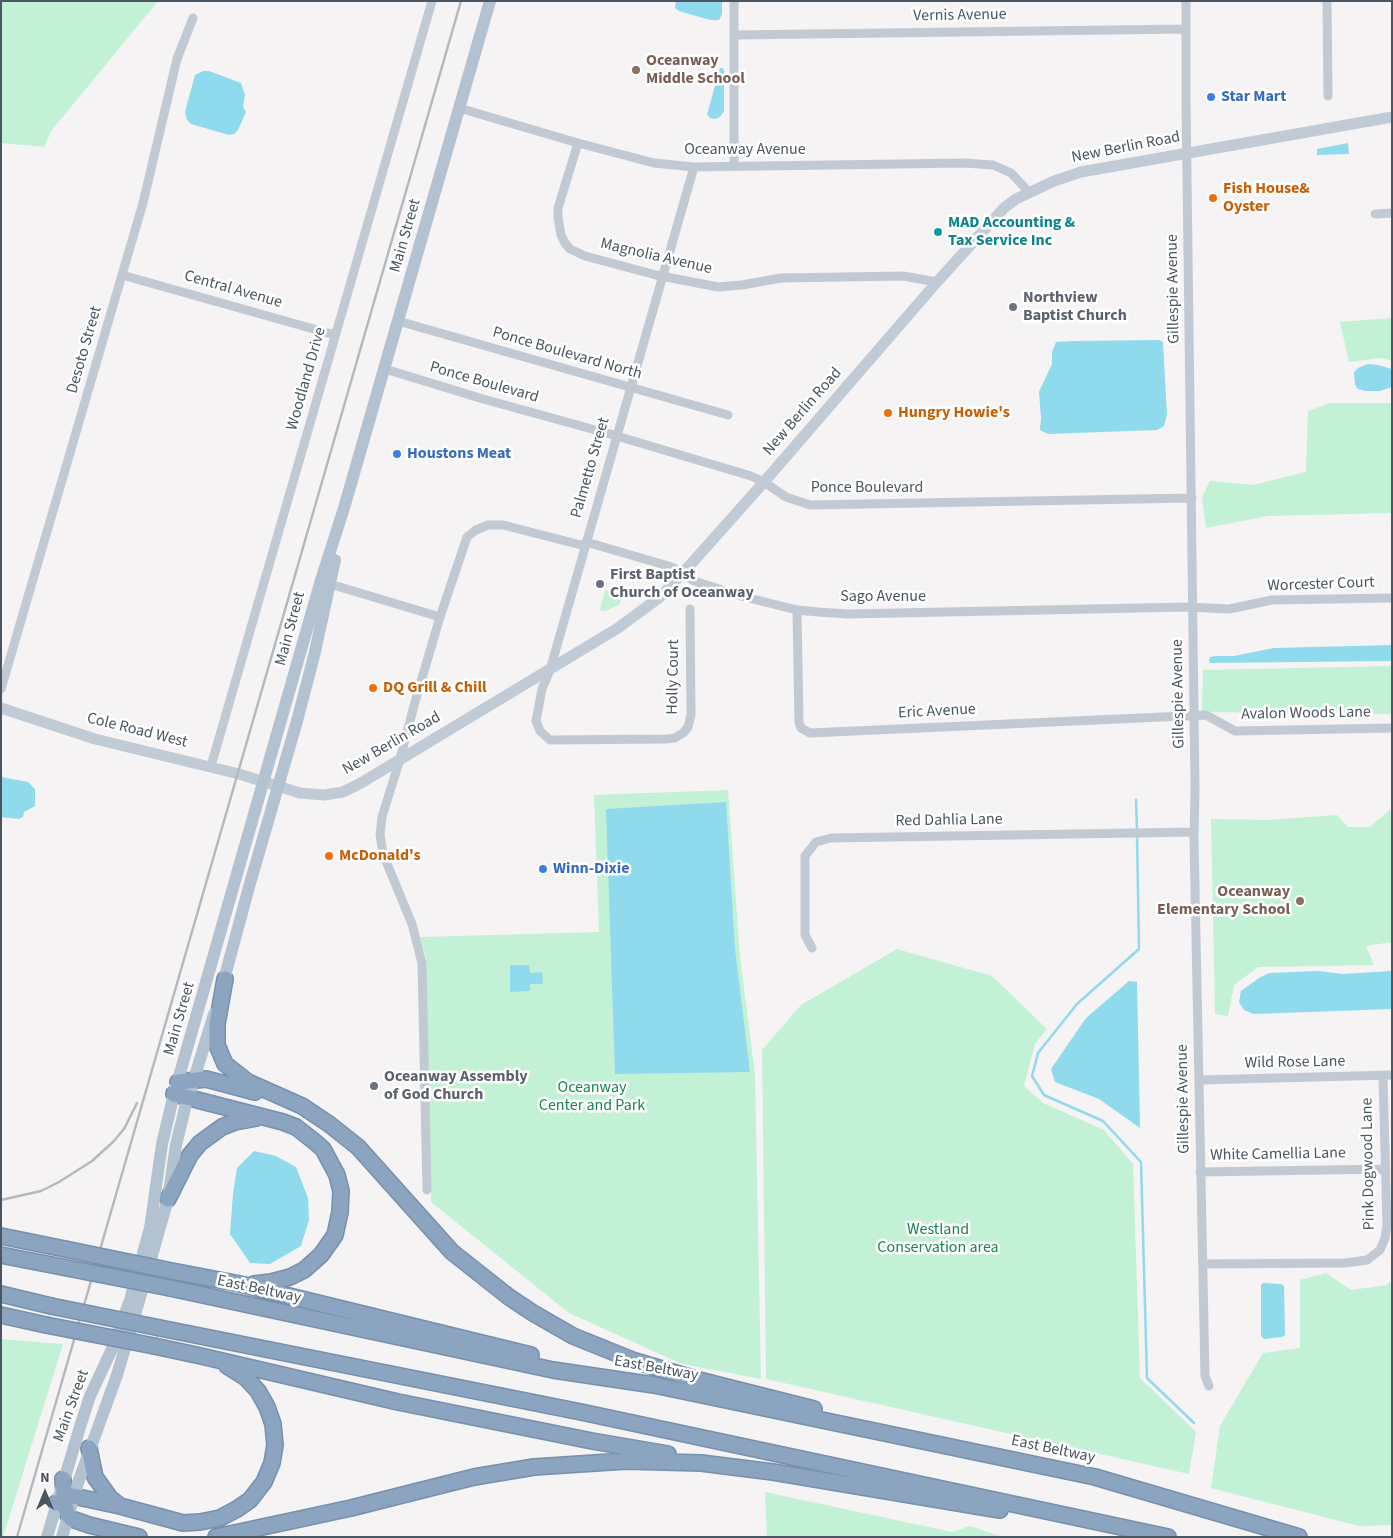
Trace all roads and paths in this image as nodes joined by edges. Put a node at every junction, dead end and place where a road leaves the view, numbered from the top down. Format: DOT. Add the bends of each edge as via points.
graph roads {
  1 [pos="432,1"];
  2 [pos="490,1"];
  3 [pos="734,1"];
  4 [pos="1186,1"];
  5 [pos="1327,1"];
  6 [pos="193,18"];
  7 [pos="1186,29"];
  8 [pos="734,35"];
  9 [pos="1328,96"];
  10 [pos="460,108"];
  11 [pos="1392,117"];
  12 [pos="578,143"];
  13 [pos="1188,152"];
  14 [pos="734,166"];
  15 [pos="694,167"];
  16 [pos="1029,192"];
  17 [pos="1392,213"];
  18 [pos="1375,214"];
  19 [pos="122,275"];
  20 [pos="662,276"];
  21 [pos="937,282"];
  22 [pos="398,321"];
  23 [pos="335,335"];
  24 [pos="384,369"];
  25 [pos="630,387"];
  26 [pos="728,415"];
  27 [pos="616,436"];
  28 [pos="764,482"];
  29 [pos="1192,498"];
  30 [pos="344,508"];
  31 [pos="585,544"];
  32 [pos="683,573"];
  33 [pos="330,584"];
  34 [pos="1392,598"];
  35 [pos="1193,607"];
  36 [pos="690,609"];
  37 [pos="797,610"];
  38 [pos="440,617"];
  39 [pos="550,670"];
  40 [pos="1,689"];
  41 [pos="1,708"];
  42 [pos="1195,715"];
  43 [pos="1392,728"];
  44 [pos="585,740"];
  45 [pos="400,759"];
  46 [pos="211,766"];
  47 [pos="265,782"];
  48 [pos="278,787"];
  49 [pos="1194,832"];
  50 [pos="812,948"];
  51 [pos="225,979"];
  52 [pos="1388,1076"];
  53 [pos="1200,1080"];
  54 [pos="184,1089"];
  55 [pos="302,1106"];
  56 [pos="263,1117"];
  57 [pos="1386,1169"];
  58 [pos="1200,1172"];
  59 [pos="427,1190"];
  60 [pos="168,1199"];
  61 [pos="1,1236"];
  62 [pos="1,1255"];
  63 [pos="1203,1264"];
  64 [pos="240,1284"];
  65 [pos="1,1294"];
  66 [pos="1,1315"];
  67 [pos="213,1359"];
  68 [pos="654,1385"];
  69 [pos="1209,1386"];
  70 [pos="89,1448"];
  71 [pos="773,1472"];
  72 [pos="1095,1477"];
  73 [pos="63,1479"];
  74 [pos="65,1500"];
  75 [pos="120,1506"];
  76 [pos="351,1508"];
  77 [pos="68,1515"];
  78 [pos="1130,1528"];
  79 [pos="46,1537"];
  80 [pos="62,1537"];
  81 [pos="139,1537"];
  82 [pos="216,1537"];
  83 [pos="264,1537"];
  84 [pos="1168,1537"];
  85 [pos="1299,1537"];
  1 -- 23 [label="street, Woodland Drive"];
  2 -- 10 [label="main road, Main Street"];
  3 -- 8 [label="street"];
  4 -- 7 [label="street, Gillespie Avenue"];
  5 -- 9 [label="street"];
  6 -- 19 [label="street, Desoto Street" via="177,59 143,203"];
  7 -- 8 [label="street, Vernis Avenue"];
  7 -- 13 [label="street, Gillespie Avenue"];
  8 -- 14 [label="street"];
  10 -- 12 [label="street, Oceanway Avenue"];
  10 -- 22 [label="main road, Main Street"];
  11 -- 13 [label="street, New Berlin Road"];
  12 -- 15 [label="street, Oceanway Avenue" via="654,163"];
  12 -- 20 [label="street, Magnolia Avenue" via="558,208 559,227 565,242 585,256"];
  13 -- 16 [label="street, New Berlin Road" via="1082,172"];
  13 -- 29 [label="street, Gillespie Avenue"];
  14 -- 15 [label="street, Oceanway Avenue"];
  14 -- 16 [label="street, Oceanway Avenue" via="994,165 1011,173"];
  15 -- 20 [label="street, Palmetto Street"];
  16 -- 21 [label="street, New Berlin Road" via="1004,208"];
  17 -- 18 [label="street"];
  19 -- 23 [label="street, Central Avenue"];
  19 -- 40 [label="street, Desoto Street"];
  20 -- 21 [label="street, Magnolia Avenue" via="718,287 780,278 903,276"];
  20 -- 25 [label="street, Palmetto Street"];
  21 -- 28 [label="street, New Berlin Road"];
  22 -- 24 [label="main road, Main Street"];
  22 -- 25 [label="street, Ponce Boulevard North"];
  23 -- 46 [label="street, Woodland Drive"];
  24 -- 27 [label="street, Ponce Boulevard"];
  24 -- 30 [label="main road, Main Street"];
  25 -- 26 [label="street, Ponce Boulevard North"];
  25 -- 27 [label="street, Palmetto Street"];
  27 -- 28 [label="street, Ponce Boulevard"];
  27 -- 31 [label="street, Palmetto Street"];
  28 -- 29 [label="street, Ponce Boulevard" via="786,497 810,505"];
  28 -- 32 [label="street, New Berlin Road"];
  29 -- 35 [label="street, Gillespie Avenue"];
  30 -- 33 [label="main road, Main Street"];
  30 -- 47 [label="main road, Main Street"];
  31 -- 32 [label="street, Sago Avenue" via="672,567"];
  31 -- 38 [label="street, Sago Avenue" via="503,526 488,525 476,530 466,537"];
  31 -- 39 [label="street, Palmetto Street"];
  32 -- 37 [label="street, Sago Avenue" via="694,581 740,596"];
  32 -- 39 [label="street, New Berlin Road" via="642,612"];
  33 -- 38 [label="street"];
  33 -- 48 [label="main road, Main Street"];
  34 -- 35 [label="street, Worcester Court" via="1272,600 1229,609"];
  35 -- 37 [label="street, Sago Avenue" via="848,614"];
  35 -- 42 [label="street, Gillespie Avenue"];
  36 -- 44 [label="street, Holly Court" via="691,715 688,727 674,738"];
  37 -- 42 [label="street, Eric Avenue" via="799,722 801,728 810,733"];
  38 -- 45 [label="street"];
  39 -- 44 [label="street, Palmetto Street" via="542,689 536,721 540,731 550,740"];
  39 -- 45 [label="street, New Berlin Road"];
  41 -- 46 [label="street, Cole Road West" via="95,739"];
  42 -- 43 [label="street, Avalon Woods Lane" via="1206,715 1235,731"];
  42 -- 49 [label="street, Gillespie Avenue"];
  45 -- 48 [label="street, New Berlin Road" via="361,783 335,794 300,793"];
  45 -- 59 [label="street" via="382,817 380,835 383,854 412,924 422,963"];
  46 -- 47 [label="street, Cole Road West"];
  47 -- 48 [label="street, New Berlin Road"];
  47 -- 54 [label="main road, Main Street"];
  48 -- 51 [label="main road, Main Street"];
  49 -- 50 [label="street, Red Dahlia Lane" via="831,838 816,842 804,856 805,935"];
  49 -- 53 [label="street, Gillespie Avenue"];
  51 -- 54 [label="main road, Main Street"];
  51 -- 55 [label="highway" via="217,1024 217,1045 225,1064 248,1082"];
  52 -- 53 [label="street, Wild Rose Lane"];
  52 -- 57 [label="street, Pink Dogwood Lane"];
  53 -- 58 [label="street, Gillespie Avenue"];
  54 -- 55 [label="highway" via="206,1079"];
  54 -- 56 [label="highway"];
  54 -- 60 [label="main road, Main Street"];
  54 -- 73 [label="main road, Main Street" via="162,1144 150,1228 130,1300 90,1396"];
  55 -- 72 [label="highway" via="358,1147 458,1257 509,1297 574,1336 635,1361 691,1378"];
  56 -- 60 [label="highway" via="234,1122 200,1143 190,1155"];
  56 -- 64 [label="highway" via="296,1128 323,1150 337,1175 340,1212 335,1235 321,1255 304,1270 272,1282"];
  57 -- 58 [label="street, White Camellia Lane"];
  57 -- 63 [label="street, Pink Dogwood Lane" via="1385,1238 1380,1250 1367,1260"];
  58 -- 63 [label="street, Gillespie Avenue"];
  60 -- 70 [label="main road, Main Street" via="117,1375"];
  61 -- 64 [label="highway, bridge"];
  62 -- 68 [label="highway, East Beltway, bridge" via="544,1368"];
  63 -- 69 [label="street, Gillespie Avenue" via="1205,1376"];
  64 -- 68 [label="highway"];
  65 -- 78 [label="highway, bridge"];
  66 -- 67 [label="highway, bridge"];
  67 -- 71 [label="highway" via="418,1406 592,1441"];
  67 -- 75 [label="highway" via="246,1378 267,1407 275,1445 264,1482 250,1500 237,1509 220,1518 200,1522 166,1519"];
  68 -- 72 [label="highway, East Beltway"];
  70 -- 74 [label="main road, Main Street"];
  70 -- 75 [label="highway" via="95,1477"];
  71 -- 76 [label="highway" via="656,1461 543,1466 474,1477"];
  71 -- 78 [label="highway" via="1043,1518"];
  72 -- 85 [label="highway, East Beltway"];
  73 -- 74 [label="highway"];
  74 -- 75 [label="highway"];
  74 -- 77 [label="highway"];
  74 -- 79 [label="main road, Main Street"];
  76 -- 82 [label="highway"];
  76 -- 83 [label="highway"];
  77 -- 80 [label="main road"];
  77 -- 81 [label="highway" via="89,1525"];
  78 -- 84 [label="highway"];
}
